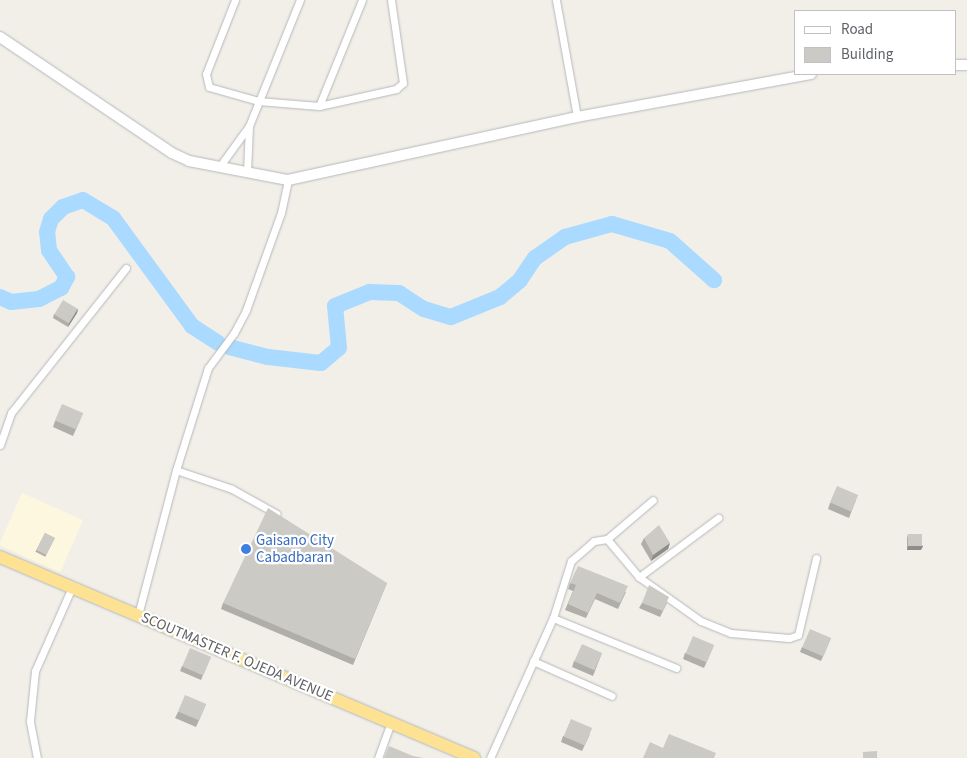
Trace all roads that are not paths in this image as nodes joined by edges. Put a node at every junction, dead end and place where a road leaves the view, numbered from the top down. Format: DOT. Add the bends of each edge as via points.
graph roads {
  1 [pos="235,0"];
  2 [pos="300,0"];
  3 [pos="362,0"];
  4 [pos="391,0"];
  5 [pos="556,0"];
  6 [pos="0,37"];
  7 [pos="805,75"];
  8 [pos="258,101"];
  9 [pos="319,106"];
  10 [pos="577,117"];
  11 [pos="249,126"];
  12 [pos="220,166"];
  13 [pos="247,172"];
  14 [pos="288,180"];
  15 [pos="126,268"];
  16 [pos="0,445"];
  17 [pos="176,470"];
  18 [pos="654,500"];
  19 [pos="277,514"];
  20 [pos="718,518"];
  21 [pos="607,539"];
  22 [pos="0,557"];
  23 [pos="816,558"];
  24 [pos="639,577"];
  25 [pos="72,587"];
  26 [pos="138,615"];
  27 [pos="552,618"];
  28 [pos="533,661"];
  29 [pos="676,668"];
  30 [pos="612,696"];
  31 [pos="391,723"];
  32 [pos="37,758"];
  33 [pos="378,758"];
  34 [pos="474,758"];
  35 [pos="490,758"];
  1 -- 8 [label="street" via="206,74 206,83 209,87"];
  2 -- 8 [label="street"];
  3 -- 9 [label="street"];
  4 -- 9 [label="street" via="403,83 396,90"];
  5 -- 10 [label="street"];
  6 -- 12 [label="street" via="172,153 189,161"];
  7 -- 10 [label="street"];
  8 -- 9 [label="street"];
  8 -- 11 [label="street"];
  10 -- 14 [label="street"];
  11 -- 12 [label="street"];
  11 -- 13 [label="street"];
  12 -- 13 [label="street"];
  13 -- 14 [label="street"];
  14 -- 17 [label="street" via="281,213 246,310 234,333 208,368"];
  15 -- 16 [label="street" via="11,413"];
  17 -- 19 [label="street" via="232,489"];
  17 -- 26 [label="street"];
  18 -- 21 [label="street"];
  20 -- 24 [label="street"];
  21 -- 24 [label="street"];
  21 -- 27 [label="street" via="594,541 571,561"];
  22 -- 25 [label="highway, SCOUTMASTER F. OJEDA AVENUE"];
  23 -- 24 [label="street" via="800,632 789,638 731,634 717,629"];
  25 -- 26 [label="highway, SCOUTMASTER F. OJEDA AVENUE"];
  25 -- 32 [label="street" via="35,671 30,721"];
  26 -- 31 [label="highway, SCOUTMASTER F. OJEDA AVENUE"];
  27 -- 28 [label="street"];
  27 -- 29 [label="street"];
  28 -- 30 [label="street"];
  28 -- 35 [label="street"];
  31 -- 33 [label="street"];
  31 -- 34 [label="highway, SCOUTMASTER F. OJEDA AVENUE"];
}
